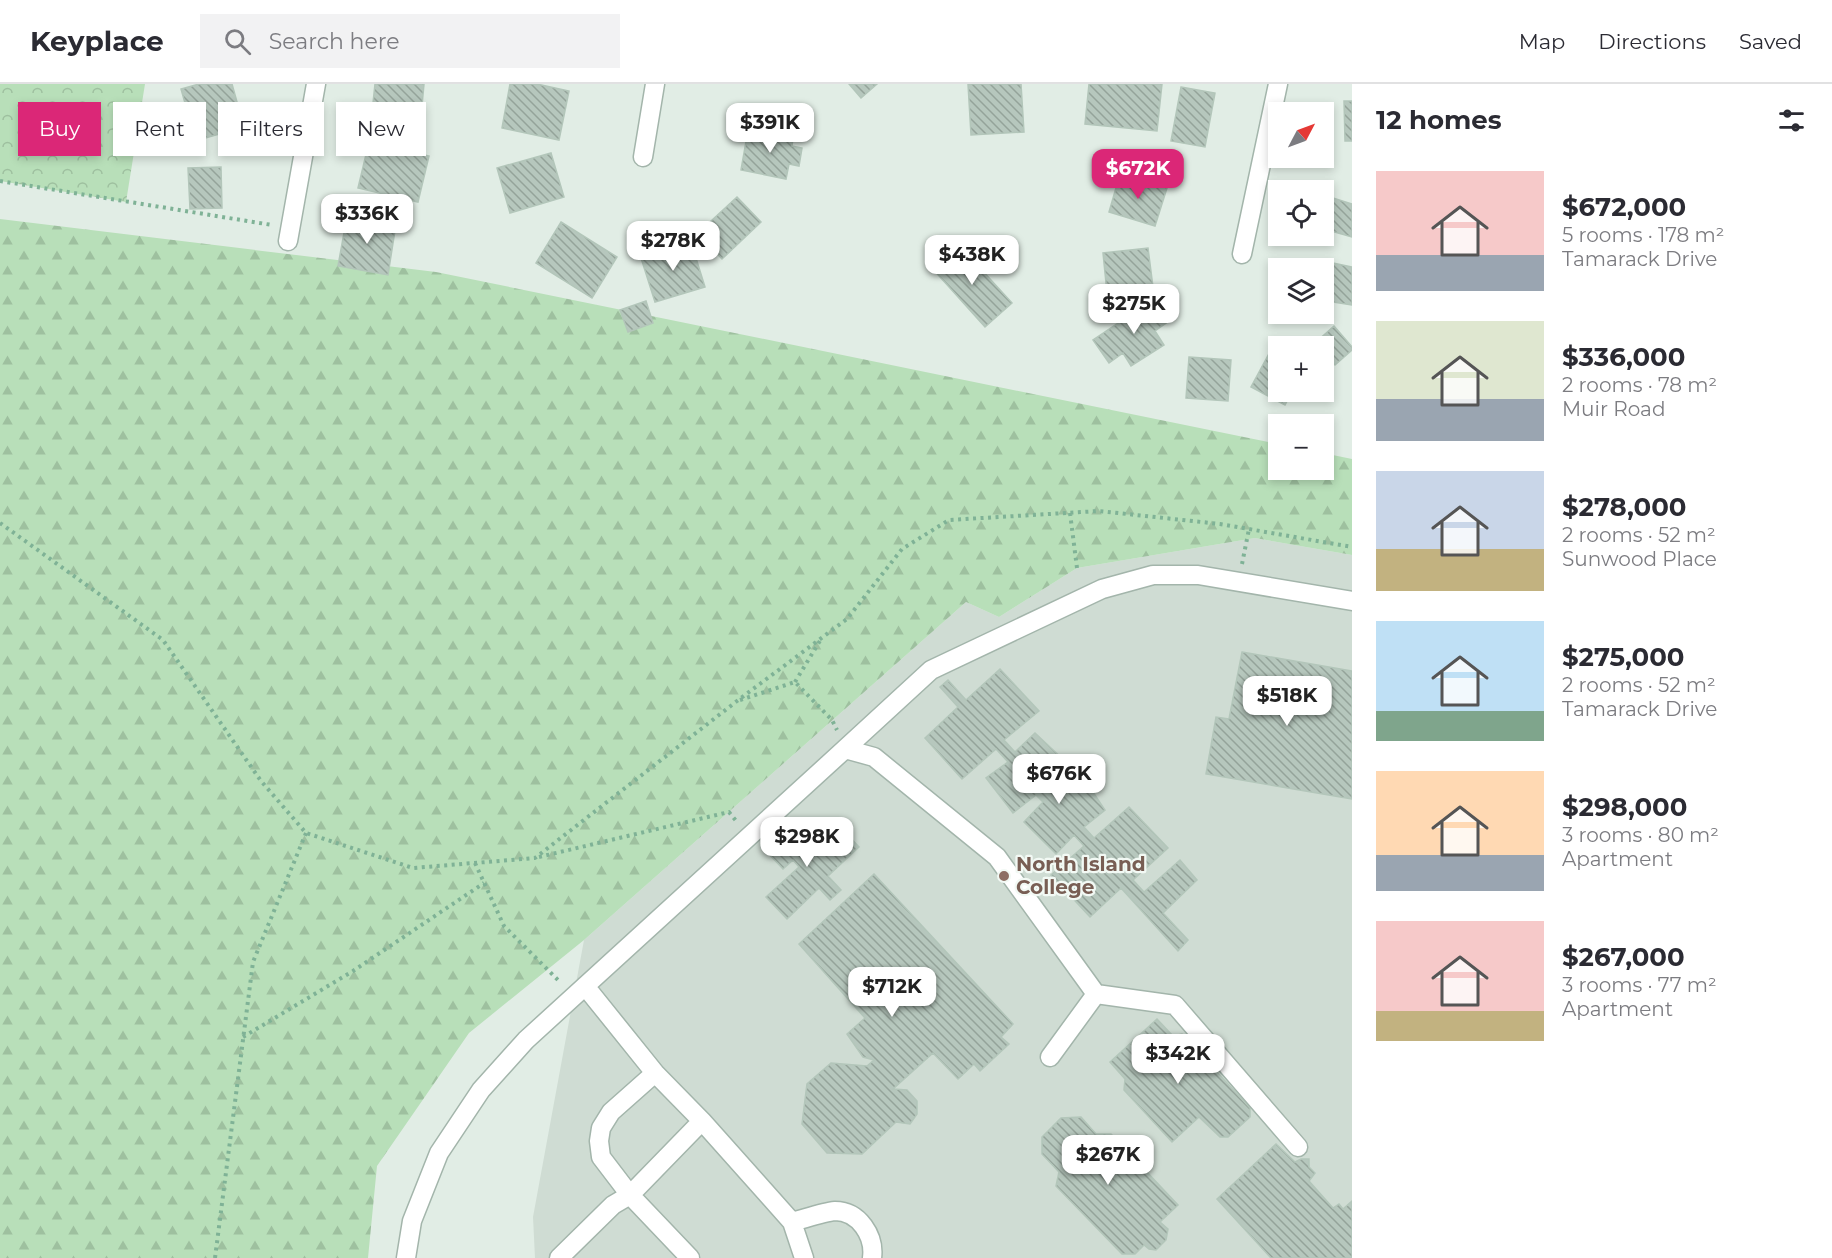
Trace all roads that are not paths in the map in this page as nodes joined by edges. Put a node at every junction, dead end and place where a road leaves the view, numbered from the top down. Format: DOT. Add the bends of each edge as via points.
graph roads {
  1 [pos="316,84"];
  2 [pos="655,84"];
  3 [pos="1278,84"];
  4 [pos="643,157"];
  5 [pos="289,235"];
  6 [pos="1242,254"];
  7 [pos="1352,601"];
  8 [pos="845,749"];
  9 [pos="579,991"];
  10 [pos="1096,994"];
  11 [pos="1050,1057"];
  12 [pos="655,1073"];
  13 [pos="702,1121"];
  14 [pos="1298,1147"];
  15 [pos="630,1195"];
  16 [pos="792,1222"];
  17 [pos="406,1258"];
  18 [pos="559,1258"];
  19 [pos="690,1258"];
  20 [pos="804,1258"];
  21 [pos="872,1258"];
  1 -- 5 [label="street"];
  2 -- 4 [label="street"];
  3 -- 6 [label="street"];
  7 -- 8 [label="street" via="1198,575 1153,575 1102,589 931,670"];
  8 -- 9 [label="street"];
  8 -- 10 [label="street" via="874,757 998,857"];
  9 -- 12 [label="street"];
  9 -- 17 [label="street" via="526,1040 481,1090 439,1152 412,1221"];
  10 -- 11 [label="street"];
  10 -- 14 [label="street" via="1175,1005"];
  12 -- 13 [label="street"];
  12 -- 15 [label="street" via="611,1112 601,1128 601,1156"];
  13 -- 15 [label="street"];
  13 -- 16 [label="street"];
  15 -- 18 [label="street" via="613,1206"];
  15 -- 19 [label="street"];
  16 -- 20 [label="street"];
  16 -- 21 [label="street" via="835,1211 857,1219 870,1237"];
}
